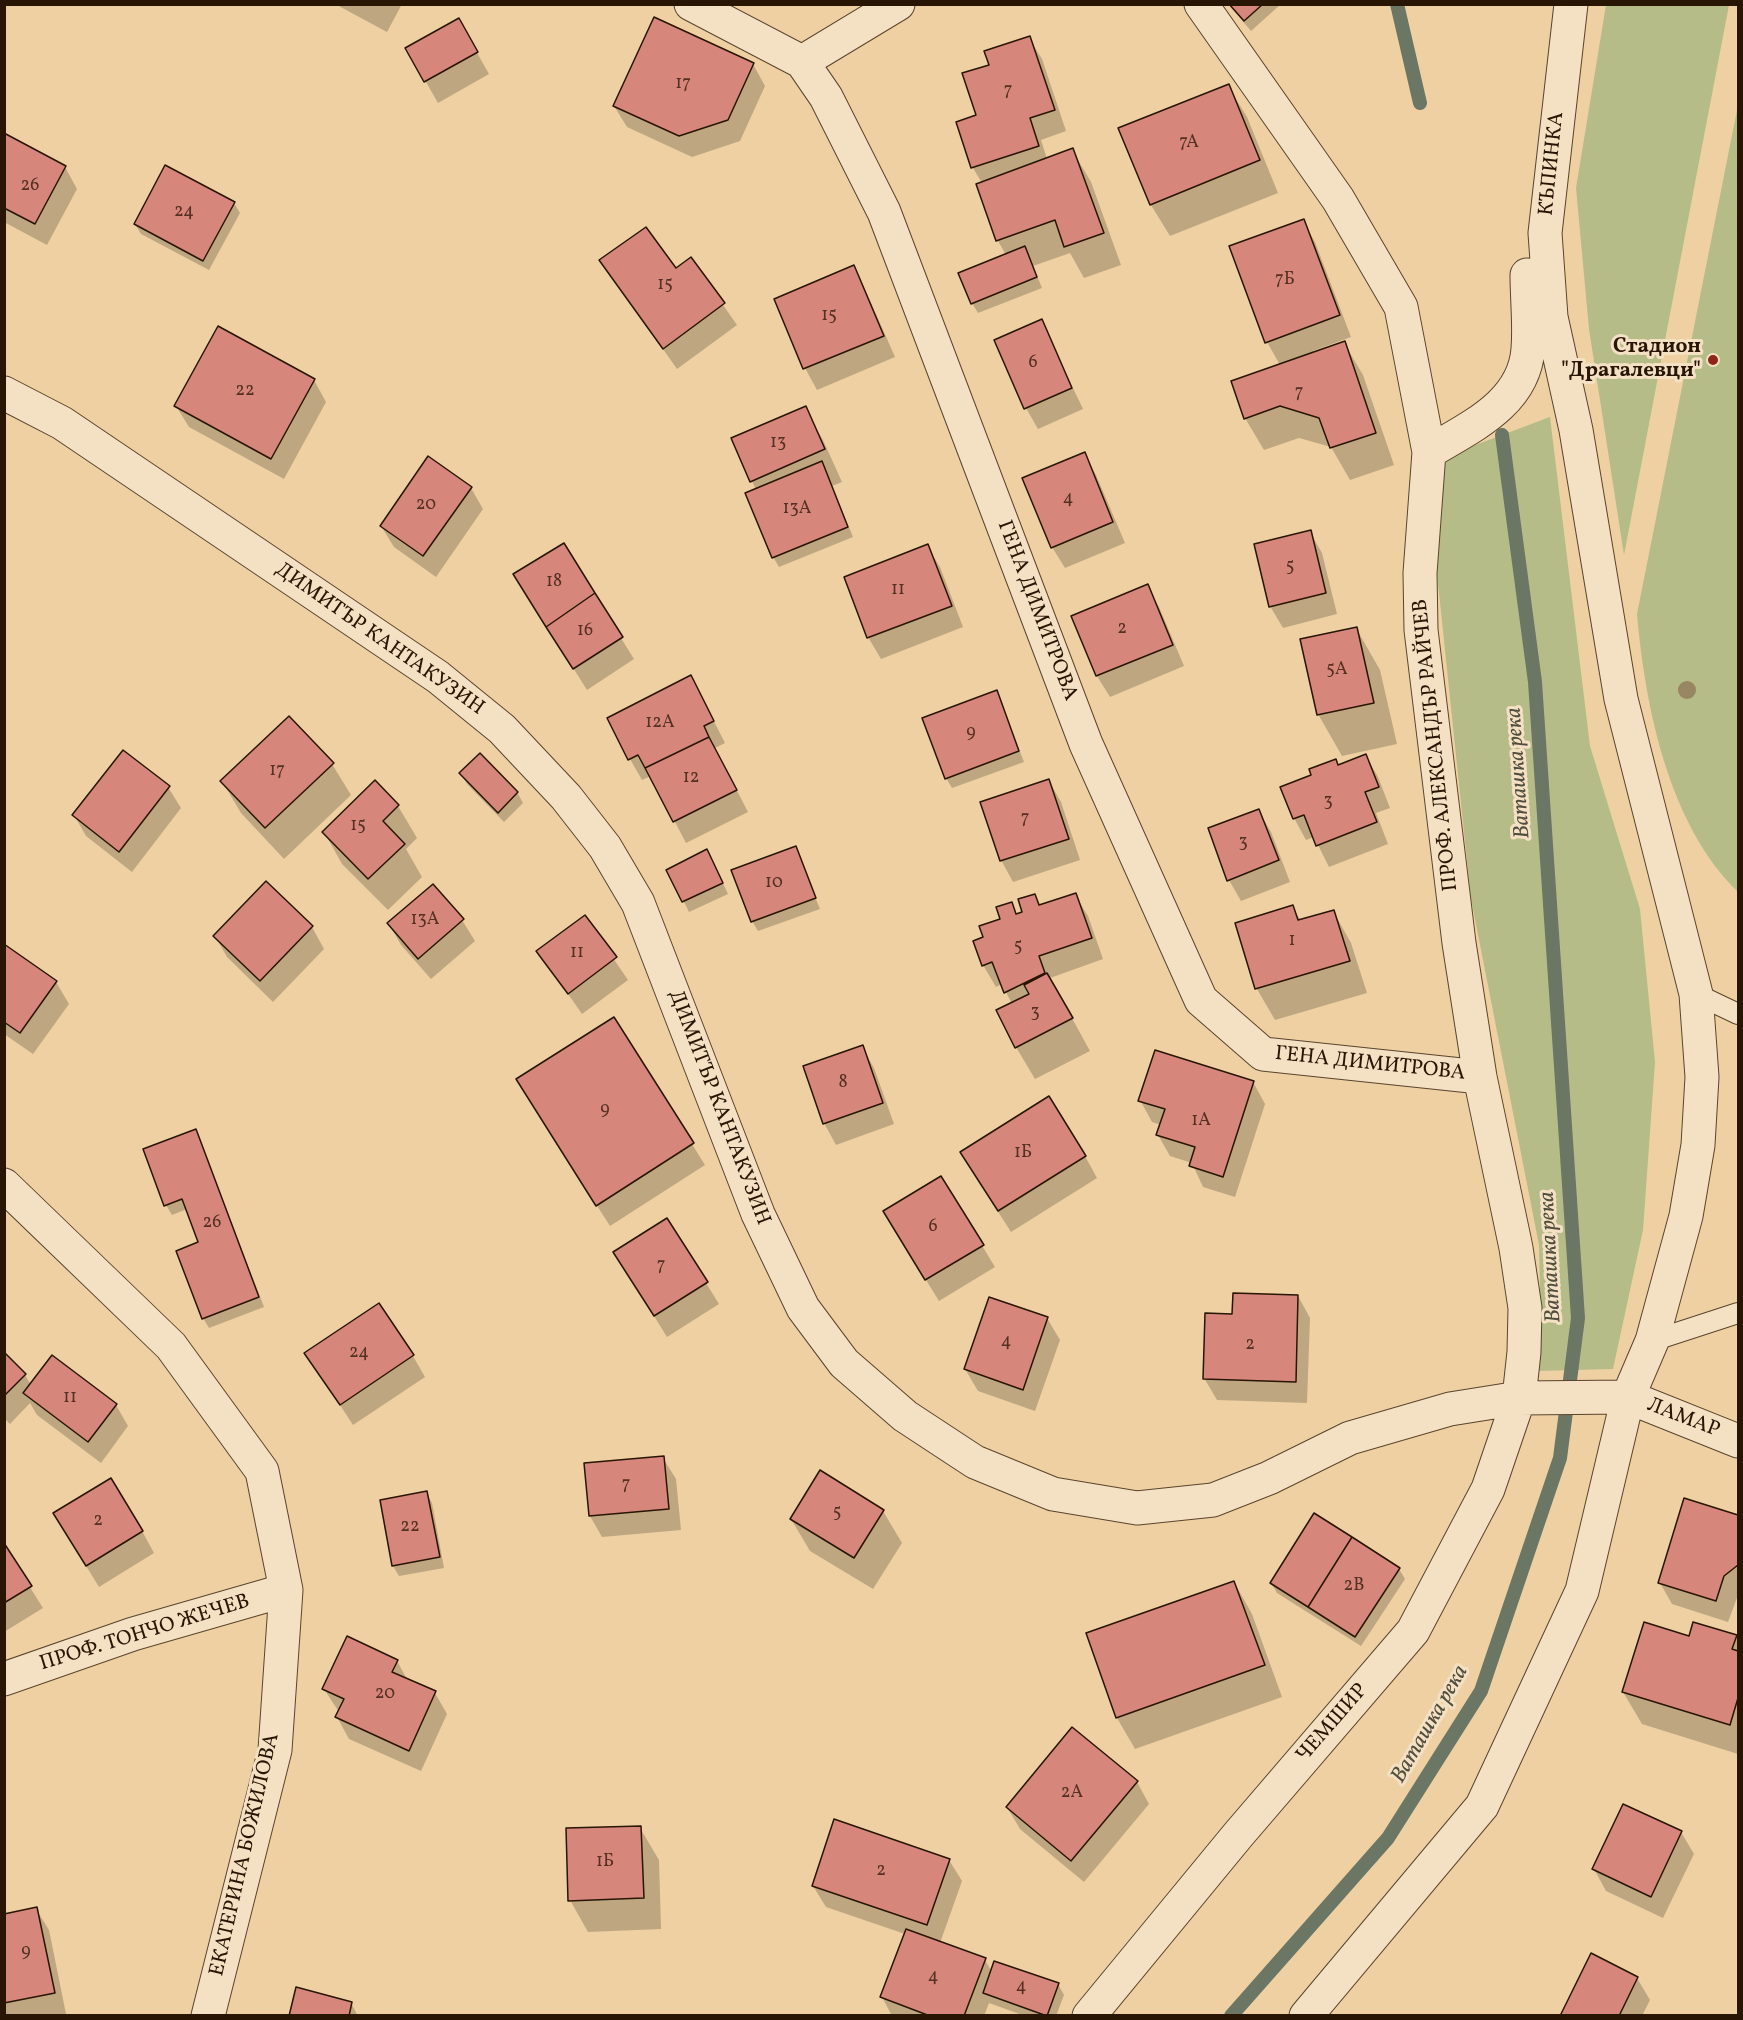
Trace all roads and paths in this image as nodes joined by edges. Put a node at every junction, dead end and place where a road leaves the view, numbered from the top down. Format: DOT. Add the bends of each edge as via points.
graph roads {
  1 [pos="691,4"];
  2 [pos="898,4"];
  3 [pos="1200,4"];
  4 [pos="1571,4"];
  5 [pos="802,62"];
  6 [pos="1545,233"];
  7 [pos="4,393"];
  8 [pos="1429,452"];
  9 [pos="1696,994"];
  10 [pos="1738,1014"];
  11 [pos="1480,1077"];
  12 [pos="4,1185"];
  13 [pos="1738,1313"];
  14 [pos="1652,1341"];
  15 [pos="1615,1397"];
  16 [pos="1530,1399"];
  17 [pos="1738,1441"];
  18 [pos="286,1590"];
  19 [pos="4,1679"];
  20 [pos="208,2016"];
  21 [pos="1089,2016"];
  22 [pos="1306,2016"];
  1 -- 5 [label="street, ГЕНА ДИМИТРОВА"];
  2 -- 5 [label="street"];
  3 -- 8 [label="street, ПРОФ. АЛЕКСАНДЪР РАЙЧЕВ" via="1338,199 1401,307"];
  4 -- 6 [label="street, КЪПИНКА"];
  5 -- 11 [label="street, ГЕНА ДИМИТРОВА" via="826,97 884,212 1086,744 1201,1000 1263,1054"];
  6 -- 8 [label="street, КЪПИНКА" via="1532,249 1527,275 1528,351 1520,381 1499,409"];
  6 -- 9 [label="street" via="1551,317 1576,430 1621,699"];
  7 -- 16 [label="street, ДИМИТЪР КАНТАКУЗИН" via="62,423 438,677 502,729 566,797 605,847 638,903 758,1214 804,1308 844,1364 905,1416 975,1462 1053,1494 1137,1508 1214,1500 1350,1438 1450,1409"];
  8 -- 11 [label="street, ПРОФ. АЛЕКСАНДЪР РАЙЧЕВ" via="1420,573 1421,630 1459,943"];
  9 -- 10 [label="lane"];
  9 -- 14 [label="street" via="1702,1077 1698,1145 1686,1216"];
  11 -- 16 [label="street, ПРОФ. АЛЕКСАНДЪР РАЙЧЕВ" via="1516,1248"];
  12 -- 18 [label="street, ЕКАТЕРИНА БОЖИЛОВА" via="171,1346 262,1471"];
  13 -- 14 [label="lane"];
  14 -- 15 [label="street"];
  15 -- 16 [label="street, ДИМИТЪР КАНТАКУЗИН"];
  15 -- 17 [label="street, ЛАМАР"];
  15 -- 22 [label="street" via="1582,1592 1482,1806"];
  16 -- 21 [label="street, ЧЕМШИР" via="1488,1489 1413,1631"];
  18 -- 19 [label="street, ПРОФ. ТОНЧО ЖЕЧЕВ" via="133,1634"];
  18 -- 20 [label="street, ЕКАТЕРИНА БОЖИЛОВА" via="275,1750"];
}
